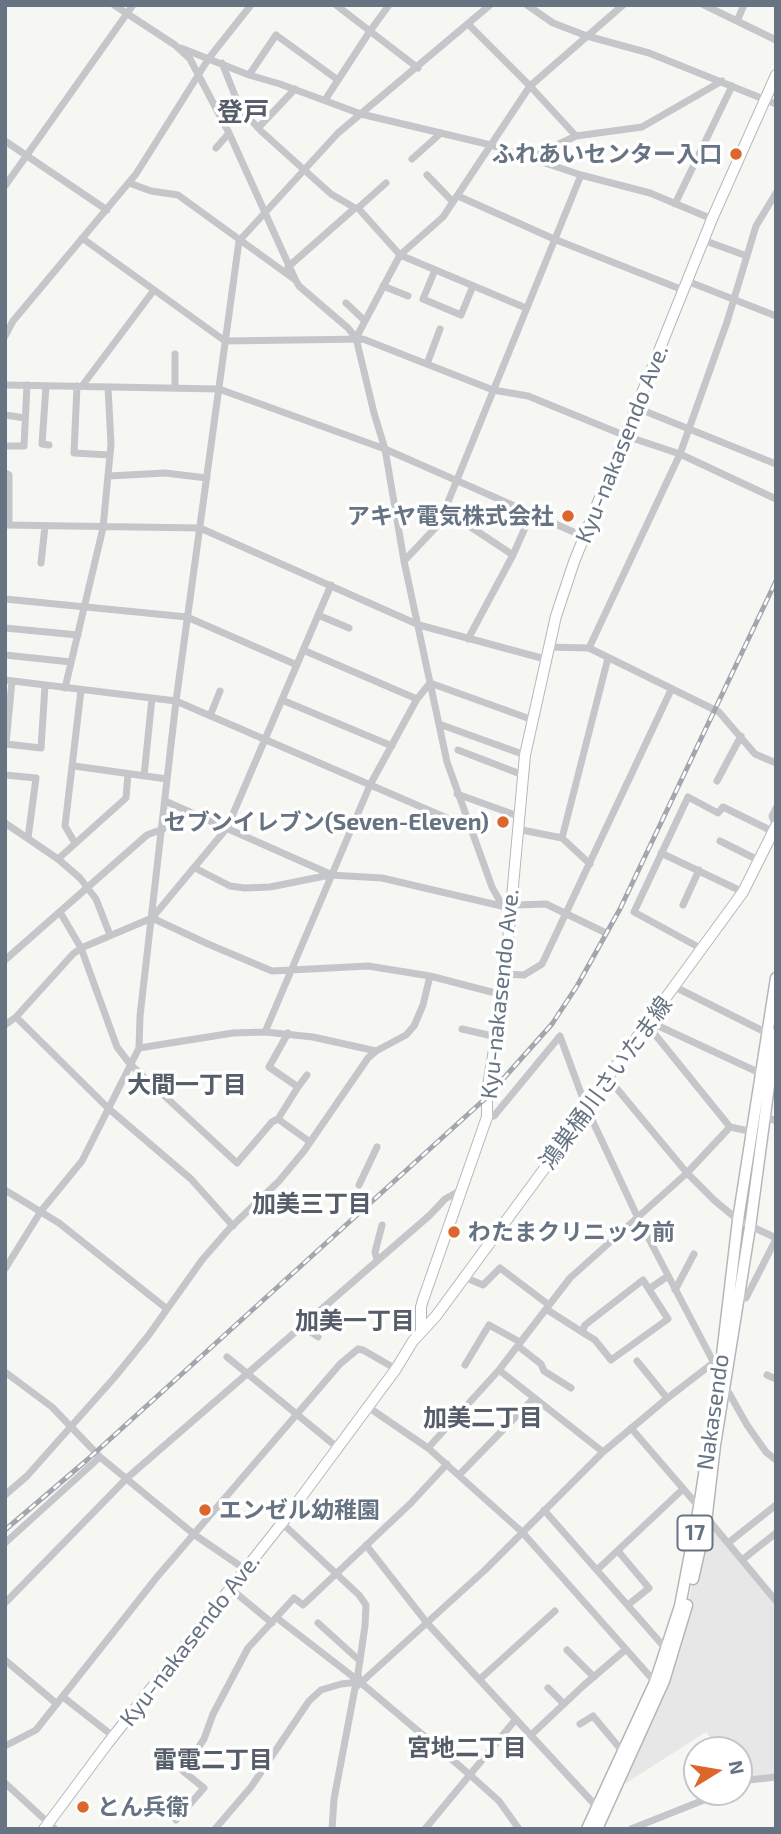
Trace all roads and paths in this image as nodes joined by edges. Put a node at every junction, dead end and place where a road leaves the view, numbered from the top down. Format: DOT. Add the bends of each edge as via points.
graph roads {
  1 [pos="114,5"];
  2 [pos="133,5"];
  3 [pos="251,5"];
  4 [pos="336,5"];
  5 [pos="389,5"];
  6 [pos="490,5"];
  7 [pos="527,5"];
  8 [pos="623,5"];
  9 [pos="704,5"];
  10 [pos="744,5"];
  11 [pos="349,9"];
  12 [pos="127,13"];
  13 [pos="737,21"];
  14 [pos="468,24"];
  15 [pos="370,30"];
  16 [pos="587,36"];
  17 [pos="776,40"];
  18 [pos="175,46"];
  19 [pos="209,58"];
  20 [pos="222,63"];
  21 [pos="418,68"];
  22 [pos="199,74"];
  23 [pos="249,75"];
  24 [pos="776,75"];
  25 [pos="338,79"];
  26 [pos="722,81"];
  27 [pos="530,86"];
  28 [pos="732,86"];
  29 [pos="295,89"];
  30 [pos="764,99"];
  31 [pos="325,100"];
  32 [pos="776,104"];
  33 [pos="361,114"];
  34 [pos="258,128"];
  35 [pos="229,133"];
  36 [pos="441,133"];
  37 [pos="576,136"];
  38 [pos="5,141"];
  39 [pos="491,145"];
  40 [pos="216,148"];
  41 [pos="27,155"];
  42 [pos="530,157"];
  43 [pos="412,159"];
  44 [pos="303,171"];
  45 [pos="427,175"];
  46 [pos="581,175"];
  47 [pos="129,183"];
  48 [pos="386,183"];
  49 [pos="5,186"];
  50 [pos="776,193"];
  51 [pos="455,199"];
  52 [pos="675,204"];
  53 [pos="357,208"];
  54 [pos="107,210"];
  55 [pos="266,215"];
  56 [pos="712,219"];
  57 [pos="82,238"];
  58 [pos="554,239"];
  59 [pos="704,240"];
  60 [pos="239,241"];
  61 [pos="400,255"];
  62 [pos="747,256"];
  63 [pos="288,267"];
  64 [pos="435,270"];
  65 [pos="295,279"];
  66 [pos="383,286"];
  67 [pos="473,286"];
  68 [pos="685,286"];
  69 [pos="154,290"];
  70 [pos="408,296"];
  71 [pos="733,299"];
  72 [pos="346,303"];
  73 [pos="526,308"];
  74 [pos="776,316"];
  75 [pos="365,321"];
  76 [pos="440,329"];
  77 [pos="5,336"];
  78 [pos="356,338"];
  79 [pos="225,341"];
  80 [pos="175,354"];
  81 [pos="427,364"];
  82 [pos="5,385"];
  83 [pos="27,386"];
  84 [pos="46,386"];
  85 [pos="80,386"];
  86 [pos="108,387"];
  87 [pos="174,387"];
  88 [pos="219,389"];
  89 [pos="493,390"];
  90 [pos="637,408"];
  91 [pos="5,415"];
  92 [pos="25,418"];
  93 [pos="689,429"];
  94 [pos="626,436"];
  95 [pos="49,445"];
  96 [pos="5,446"];
  97 [pos="385,449"];
  98 [pos="680,454"];
  99 [pos="110,455"];
  100 [pos="776,464"];
  101 [pos="5,473"];
  102 [pos="109,476"];
  103 [pos="207,478"];
  104 [pos="456,482"];
  105 [pos="776,499"];
  106 [pos="444,510"];
  107 [pos="532,512"];
  108 [pos="7,525"];
  109 [pos="45,526"];
  110 [pos="103,528"];
  111 [pos="200,528"];
  112 [pos="585,537"];
  113 [pos="513,555"];
  114 [pos="404,561"];
  115 [pos="41,563"];
  116 [pos="331,585"];
  117 [pos="5,599"];
  118 [pos="84,607"];
  119 [pos="318,615"];
  120 [pos="187,617"];
  121 [pos="419,625"];
  122 [pos="5,628"];
  123 [pos="349,628"];
  124 [pos="78,635"];
  125 [pos="468,639"];
  126 [pos="548,647"];
  127 [pos="589,648"];
  128 [pos="303,650"];
  129 [pos="5,655"];
  130 [pos="608,658"];
  131 [pos="545,659"];
  132 [pos="71,662"];
  133 [pos="297,666"];
  134 [pos="9,681"];
  135 [pos="430,683"];
  136 [pos="45,686"];
  137 [pos="65,688"];
  138 [pos="81,690"];
  139 [pos="671,690"];
  140 [pos="220,691"];
  141 [pos="152,698"];
  142 [pos="417,699"];
  143 [pos="282,700"];
  144 [pos="176,701"];
  145 [pos="210,716"];
  146 [pos="533,720"];
  147 [pos="439,724"];
  148 [pos="741,736"];
  149 [pos="265,740"];
  150 [pos="392,746"];
  151 [pos="458,750"];
  152 [pos="525,755"];
  153 [pos="776,763"];
  154 [pos="74,766"];
  155 [pos="128,774"];
  156 [pos="5,775"];
  157 [pos="523,775"];
  158 [pos="144,776"];
  159 [pos="167,779"];
  160 [pos="717,781"];
  161 [pos="370,785"];
  162 [pos="457,794"];
  163 [pos="165,802"];
  164 [pos="776,808"];
  165 [pos="518,816"];
  166 [pos="5,822"];
  167 [pos="227,828"];
  168 [pos="470,828"];
  169 [pos="775,828"];
  170 [pos="163,829"];
  171 [pos="517,829"];
  172 [pos="29,838"];
  173 [pos="562,838"];
  174 [pos="720,841"];
  175 [pos="75,843"];
  176 [pos="661,853"];
  177 [pos="58,859"];
  178 [pos="758,860"];
  179 [pos="590,864"];
  180 [pos="195,868"];
  181 [pos="699,870"];
  182 [pos="330,875"];
  183 [pos="88,887"];
  184 [pos="744,892"];
  185 [pos="683,905"];
  186 [pos="506,907"];
  187 [pos="60,912"];
  188 [pos="567,913"];
  189 [pos="152,918"];
  190 [pos="604,932"];
  191 [pos="110,935"];
  192 [pos="80,948"];
  193 [pos="702,948"];
  194 [pos="5,960"];
  195 [pos="292,968"];
  196 [pos="505,974"];
  197 [pos="430,976"];
  198 [pos="776,978"];
  199 [pos="675,987"];
  200 [pos="503,995"];
  201 [pos="16,1017"];
  202 [pos="650,1022"];
  203 [pos="5,1025"];
  204 [pos="463,1029"];
  205 [pos="265,1032"];
  206 [pos="288,1033"];
  207 [pos="773,1035"];
  208 [pos="497,1037"];
  209 [pos="139,1048"];
  210 [pos="376,1051"];
  211 [pos="130,1064"];
  212 [pos="762,1074"];
  213 [pos="307,1075"];
  214 [pos="608,1078"];
  215 [pos="298,1087"];
  216 [pos="586,1107"];
  217 [pos="108,1108"];
  218 [pos="764,1116"];
  219 [pos="487,1117"];
  220 [pos="278,1119"];
  221 [pos="776,1121"];
  222 [pos="730,1127"];
  223 [pos="752,1132"];
  224 [pos="310,1142"];
  225 [pos="377,1147"];
  226 [pos="687,1173"];
  227 [pos="359,1185"];
  228 [pos="463,1189"];
  229 [pos="5,1190"];
  230 [pos="41,1211"];
  231 [pos="638,1218"];
  232 [pos="738,1220"];
  233 [pos="382,1225"];
  234 [pos="233,1226"];
  235 [pos="750,1227"];
  236 [pos="776,1239"];
  237 [pos="694,1254"];
  238 [pos="377,1260"];
  239 [pos="5,1269"];
  240 [pos="668,1276"];
  241 [pos="464,1277"];
  242 [pos="649,1289"];
  243 [pos="676,1290"];
  244 [pos="738,1298"];
  245 [pos="548,1307"];
  246 [pos="167,1309"];
  247 [pos="301,1325"];
  248 [pos="421,1331"];
  249 [pos="582,1332"];
  250 [pos="318,1337"];
  251 [pos="519,1344"];
  252 [pos="227,1357"];
  253 [pos="637,1361"];
  254 [pos="465,1364"];
  255 [pos="716,1368"];
  256 [pos="396,1369"];
  257 [pos="499,1370"];
  258 [pos="5,1372"];
  259 [pos="246,1375"];
  260 [pos="767,1375"];
  261 [pos="776,1379"];
  262 [pos="571,1388"];
  263 [pos="724,1393"];
  264 [pos="534,1398"];
  265 [pos="667,1398"];
  266 [pos="368,1407"];
  267 [pos="299,1415"];
  268 [pos="72,1427"];
  269 [pos="631,1428"];
  270 [pos="338,1448"];
  271 [pos="428,1448"];
  272 [pos="603,1452"];
  273 [pos="775,1454"];
  274 [pos="100,1457"];
  275 [pos="447,1464"];
  276 [pos="460,1474"];
  277 [pos="127,1478"];
  278 [pos="684,1489"];
  279 [pos="5,1495"];
  280 [pos="776,1505"];
  281 [pos="699,1507"];
  282 [pos="544,1510"];
  283 [pos="707,1517"];
  284 [pos="282,1523"];
  285 [pos="522,1532"];
  286 [pos="776,1533"];
  287 [pos="195,1535"];
  288 [pos="5,1543"];
  289 [pos="728,1543"];
  290 [pos="366,1545"];
  291 [pos="618,1551"];
  292 [pos="743,1560"];
  293 [pos="246,1570"];
  294 [pos="597,1570"];
  295 [pos="336,1574"];
  296 [pos="231,1589"];
  297 [pos="776,1601"];
  298 [pos="5,1602"];
  299 [pos="628,1605"];
  300 [pos="555,1611"];
  301 [pos="275,1620"];
  302 [pos="318,1623"];
  303 [pos="427,1623"];
  304 [pos="667,1649"];
  305 [pos="568,1650"];
  306 [pos="625,1650"];
  307 [pos="5,1660"];
  308 [pos="360,1661"];
  309 [pos="594,1677"];
  310 [pos="480,1679"];
  311 [pos="360,1682"];
  312 [pos="655,1682"];
  313 [pos="548,1688"];
  314 [pos="62,1697"];
  315 [pos="57,1704"];
  316 [pos="564,1704"];
  317 [pos="516,1719"];
  318 [pos="580,1724"];
  319 [pos="531,1735"];
  320 [pos="113,1736"];
  321 [pos="5,1746"];
  322 [pos="622,1752"];
  323 [pos="469,1774"];
  324 [pos="776,1777"];
  325 [pos="753,1780"];
  326 [pos="5,1783"];
  327 [pos="689,1806"];
  328 [pos="597,1807"];
  329 [pos="176,1820"];
  330 [pos="49,1827"];
  331 [pos="215,1829"];
  332 [pos="332,1829"];
  333 [pos="425,1829"];
  334 [pos="519,1829"];
  335 [pos="587,1829"];
  336 [pos="597,1829"];
  337 [pos="631,1829"];
  1 -- 12 [label="street"];
  2 -- 12 [label="street"];
  3 -- 19 [label="street"];
  4 -- 11 [label="street"];
  5 -- 15 [label="street"];
  6 -- 14 [label="street"];
  7 -- 16 [label="street" via="553,23"];
  8 -- 16 [label="street"];
  9 -- 13 [label="street"];
  10 -- 13 [label="street"];
  11 -- 15 [label="street"];
  12 -- 18 [label="street"];
  12 -- 41 [label="street"];
  13 -- 17 [label="street"];
  14 -- 21 [label="street"];
  14 -- 27 [label="street"];
  15 -- 21 [label="street"];
  15 -- 25 [label="street"];
  16 -- 26 [label="street"];
  16 -- 27 [label="street"];
  18 -- 19 [label="street"];
  18 -- 22 [label="street"];
  19 -- 20 [label="street"];
  19 -- 22 [label="street"];
  20 -- 23 [label="street"];
  20 -- 34 [label="street" via="240,108"];
  21 -- 33 [label="street"];
  22 -- 35 [label="street"];
  22 -- 47 [label="street"];
  23 -- 25 [label="street" via="276,35"];
  23 -- 29 [label="street"];
  24 -- 30 [label="main road, Kyu-nakasendo Ave."];
  25 -- 31 [label="street"];
  26 -- 28 [label="street"];
  26 -- 37 [label="street" via="642,127"];
  27 -- 37 [label="street"];
  27 -- 39 [label="street"];
  28 -- 30 [label="street"];
  28 -- 52 [label="street"];
  29 -- 31 [label="street"];
  29 -- 34 [label="street"];
  30 -- 32 [label="street"];
  30 -- 56 [label="main road, Kyu-nakasendo Ave."];
  31 -- 33 [label="street"];
  33 -- 36 [label="street"];
  33 -- 44 [label="street"];
  34 -- 44 [label="street"];
  35 -- 40 [label="street"];
  35 -- 55 [label="street"];
  36 -- 39 [label="street"];
  36 -- 43 [label="street"];
  37 -- 42 [label="street"];
  38 -- 41 [label="street"];
  39 -- 42 [label="street"];
  39 -- 51 [label="street"];
  41 -- 49 [label="street"];
  41 -- 54 [label="street"];
  42 -- 46 [label="street"];
  44 -- 53 [label="street"];
  44 -- 55 [label="street"];
  45 -- 51 [label="street"];
  46 -- 52 [label="street"];
  46 -- 58 [label="street"];
  47 -- 54 [label="street"];
  47 -- 60 [label="street" via="178,195"];
  48 -- 53 [label="street"];
  50 -- 62 [label="street" via="756,226"];
  51 -- 58 [label="street"];
  51 -- 61 [label="street" via="443,217"];
  52 -- 56 [label="street"];
  53 -- 61 [label="street"];
  53 -- 63 [label="street"];
  54 -- 57 [label="street"];
  55 -- 60 [label="street"];
  55 -- 63 [label="street"];
  56 -- 59 [label="main road, Kyu-nakasendo Ave."];
  57 -- 69 [label="street"];
  57 -- 77 [label="street" via="12,321"];
  58 -- 68 [label="street"];
  58 -- 73 [label="street"];
  59 -- 62 [label="street"];
  59 -- 68 [label="main road, Kyu-nakasendo Ave."];
  60 -- 65 [label="street"];
  60 -- 79 [label="street"];
  61 -- 64 [label="street"];
  61 -- 66 [label="street"];
  62 -- 71 [label="street"];
  63 -- 65 [label="street"];
  64 -- 67 [label="street"];
  64 -- 67 [label="street" via="423,299 461,315"];
  65 -- 78 [label="street"];
  66 -- 70 [label="street"];
  66 -- 75 [label="street"];
  67 -- 73 [label="street"];
  68 -- 71 [label="street"];
  68 -- 90 [label="main road, Kyu-nakasendo Ave."];
  69 -- 79 [label="street"];
  69 -- 85 [label="street"];
  71 -- 74 [label="street"];
  71 -- 93 [label="street"];
  72 -- 75 [label="street"];
  73 -- 89 [label="street"];
  75 -- 78 [label="street"];
  76 -- 81 [label="street"];
  78 -- 79 [label="street"];
  78 -- 81 [label="street"];
  78 -- 97 [label="street"];
  79 -- 88 [label="street"];
  80 -- 87 [label="street"];
  81 -- 89 [label="street"];
  82 -- 83 [label="street"];
  83 -- 84 [label="street"];
  83 -- 92 [label="street"];
  84 -- 85 [label="street"];
  84 -- 95 [label="street" via="42,444"];
  85 -- 86 [label="street"];
  85 -- 99 [label="street" via="74,453"];
  86 -- 87 [label="street"];
  86 -- 99 [label="street"];
  87 -- 88 [label="street"];
  88 -- 97 [label="street"];
  88 -- 103 [label="street"];
  89 -- 94 [label="street" via="528,396"];
  89 -- 104 [label="street"];
  90 -- 93 [label="street"];
  90 -- 94 [label="main road, Kyu-nakasendo Ave."];
  91 -- 92 [label="street"];
  92 -- 96 [label="street" via="24,446"];
  93 -- 98 [label="street"];
  93 -- 100 [label="street"];
  94 -- 98 [label="street"];
  94 -- 112 [label="main road, Kyu-nakasendo Ave."];
  97 -- 104 [label="street"];
  97 -- 114 [label="street"];
  98 -- 105 [label="street"];
  98 -- 127 [label="street"];
  99 -- 102 [label="street"];
  101 -- 108 [label="street" via="9,475"];
  102 -- 103 [label="street" via="165,473"];
  102 -- 110 [label="street"];
  103 -- 111 [label="street"];
  104 -- 106 [label="street"];
  104 -- 107 [label="street"];
  106 -- 113 [label="street"];
  106 -- 114 [label="street" via="439,524"];
  107 -- 112 [label="street"];
  107 -- 113 [label="street"];
  108 -- 109 [label="street"];
  109 -- 110 [label="street"];
  109 -- 115 [label="street"];
  110 -- 111 [label="street"];
  110 -- 118 [label="street"];
  111 -- 116 [label="street"];
  111 -- 120 [label="street"];
  112 -- 126 [label="main road, Kyu-nakasendo Ave."];
  113 -- 125 [label="street"];
  114 -- 121 [label="street"];
  116 -- 119 [label="street"];
  116 -- 121 [label="street"];
  117 -- 118 [label="street"];
  118 -- 120 [label="street"];
  118 -- 124 [label="street"];
  119 -- 123 [label="street"];
  119 -- 128 [label="street"];
  120 -- 133 [label="street"];
  120 -- 144 [label="street"];
  121 -- 125 [label="street"];
  121 -- 135 [label="street"];
  122 -- 124 [label="street"];
  124 -- 132 [label="street"];
  125 -- 131 [label="street"];
  126 -- 127 [label="street"];
  126 -- 131 [label="main road, Kyu-nakasendo Ave."];
  127 -- 130 [label="street"];
  128 -- 133 [label="street"];
  128 -- 142 [label="street"];
  129 -- 132 [label="street"];
  130 -- 139 [label="street"];
  130 -- 173 [label="street"];
  131 -- 146 [label="main road, Kyu-nakasendo Ave."];
  132 -- 137 [label="street"];
  133 -- 143 [label="street"];
  134 -- 136 [label="street"];
  134 -- 136 [label="street" via="6,744 41,748"];
  135 -- 142 [label="street"];
  135 -- 146 [label="street"];
  135 -- 147 [label="street"];
  136 -- 137 [label="street"];
  137 -- 138 [label="street"];
  138 -- 141 [label="street"];
  138 -- 154 [label="street"];
  139 -- 148 [label="street" via="719,712"];
  139 -- 179 [label="street"];
  140 -- 145 [label="street"];
  141 -- 144 [label="street"];
  141 -- 158 [label="street"];
  142 -- 150 [label="street"];
  143 -- 149 [label="street"];
  143 -- 150 [label="street"];
  144 -- 145 [label="street"];
  144 -- 159 [label="street"];
  145 -- 149 [label="street"];
  146 -- 152 [label="main road, Kyu-nakasendo Ave."];
  147 -- 152 [label="street"];
  147 -- 162 [label="street"];
  148 -- 153 [label="street" via="755,754"];
  148 -- 160 [label="street"];
  149 -- 161 [label="street"];
  149 -- 167 [label="street"];
  150 -- 161 [label="street"];
  151 -- 157 [label="street"];
  152 -- 157 [label="main road, Kyu-nakasendo Ave."];
  154 -- 155 [label="street"];
  154 -- 175 [label="street" via="65,826"];
  155 -- 158 [label="street"];
  155 -- 175 [label="street" via="126,798"];
  156 -- 172 [label="street" via="36,778"];
  157 -- 165 [label="main road, Kyu-nakasendo Ave."];
  158 -- 159 [label="street"];
  159 -- 163 [label="street"];
  161 -- 168 [label="street"];
  161 -- 182 [label="street"];
  162 -- 165 [label="street"];
  162 -- 168 [label="street"];
  163 -- 167 [label="street"];
  163 -- 170 [label="street"];
  164 -- 169 [label="street" via="772,816"];
  165 -- 171 [label="main road, Kyu-nakasendo Ave."];
  166 -- 172 [label="street"];
  167 -- 180 [label="street"];
  167 -- 182 [label="street"];
  168 -- 186 [label="street" via="492,887"];
  169 -- 176 [label="street" via="723,807 718,813 688,797"];
  169 -- 178 [label="main road, 鴻巣桶川さいたま線"];
  170 -- 183 [label="street" via="147,835"];
  170 -- 189 [label="street"];
  171 -- 173 [label="street"];
  171 -- 186 [label="main road, Kyu-nakasendo Ave."];
  172 -- 177 [label="street"];
  173 -- 179 [label="street"];
  174 -- 178 [label="street"];
  175 -- 177 [label="street"];
  176 -- 181 [label="street"];
  176 -- 193 [label="street" via="634,912"];
  177 -- 183 [label="street"];
  178 -- 184 [label="main road, 鴻巣桶川さいたま線"];
  179 -- 188 [label="street"];
  180 -- 182 [label="street" via="230,886 245,888"];
  180 -- 189 [label="street"];
  181 -- 184 [label="street"];
  181 -- 185 [label="street"];
  182 -- 186 [label="street" via="382,878"];
  182 -- 195 [label="street"];
  183 -- 187 [label="street"];
  183 -- 191 [label="street"];
  184 -- 193 [label="main road, 鴻巣桶川さいたま線"];
  186 -- 188 [label="street" via="546,904"];
  186 -- 196 [label="main road, Kyu-nakasendo Ave."];
  187 -- 192 [label="street"];
  187 -- 194 [label="street"];
  188 -- 190 [label="street"];
  188 -- 196 [label="street" via="542,964 524,975"];
  189 -- 191 [label="street"];
  189 -- 195 [label="street" via="272,971"];
  189 -- 209 [label="street"];
  191 -- 192 [label="street"];
  192 -- 201 [label="street"];
  192 -- 211 [label="street" via="117,1047"];
  193 -- 199 [label="main road, 鴻巣桶川さいたま線"];
  195 -- 197 [label="street" via="368,965"];
  195 -- 205 [label="street"];
  196 -- 200 [label="main road, Kyu-nakasendo Ave."];
  197 -- 200 [label="street"];
  197 -- 210 [label="street" via="414,1026"];
  198 -- 207 [label="highway, Nakasendo / 17"];
  199 -- 202 [label="main road, 鴻巣桶川さいたま線"];
  199 -- 207 [label="street"];
  200 -- 208 [label="main road, Kyu-nakasendo Ave."];
  201 -- 203 [label="street"];
  201 -- 217 [label="street"];
  202 -- 212 [label="street"];
  202 -- 214 [label="main road, 鴻巣桶川さいたま線"];
  202 -- 222 [label="street" via="653,1032"];
  204 -- 208 [label="street"];
  205 -- 206 [label="street"];
  205 -- 209 [label="street"];
  206 -- 210 [label="street"];
  206 -- 215 [label="street" via="269,1067"];
  207 -- 212 [label="highway, Nakasendo / 17"];
  207 -- 218 [label="highway, Nakasendo / 17"];
  208 -- 219 [label="main road, Kyu-nakasendo Ave."];
  209 -- 211 [label="street"];
  210 -- 224 [label="street"];
  211 -- 217 [label="street"];
  211 -- 220 [label="street" via="237,1163"];
  212 -- 223 [label="highway, Nakasendo / 17"];
  213 -- 215 [label="street"];
  214 -- 216 [label="main road, 鴻巣桶川さいたま線"];
  214 -- 226 [label="street"];
  215 -- 220 [label="street"];
  216 -- 219 [label="street" via="560,1035 494,1116"];
  216 -- 231 [label="street"];
  216 -- 241 [label="main road, 鴻巣桶川さいたま線"];
  217 -- 230 [label="street" via="82,1161"];
  217 -- 234 [label="street" via="191,1179"];
  218 -- 221 [label="street"];
  218 -- 235 [label="highway, Nakasendo / 17"];
  219 -- 228 [label="main road, Kyu-nakasendo Ave."];
  220 -- 224 [label="street"];
  222 -- 223 [label="street"];
  222 -- 226 [label="street"];
  223 -- 232 [label="highway, Nakasendo / 17"];
  224 -- 234 [label="street" via="279,1181"];
  225 -- 227 [label="street"];
  226 -- 231 [label="street"];
  226 -- 232 [label="street"];
  228 -- 238 [label="street" via="445,1199"];
  228 -- 248 [label="main road, Kyu-nakasendo Ave." via="423,1300"];
  229 -- 230 [label="street"];
  230 -- 239 [label="street"];
  230 -- 246 [label="street"];
  231 -- 240 [label="street"];
  231 -- 245 [label="street" via="570,1278"];
  232 -- 235 [label="street"];
  232 -- 255 [label="highway, Nakasendo / 17"];
  233 -- 238 [label="street"];
  234 -- 246 [label="street"];
  235 -- 236 [label="street"];
  235 -- 244 [label="highway, Nakasendo / 17"];
  236 -- 244 [label="street" via="746,1298"];
  237 -- 243 [label="street"];
  238 -- 247 [label="street"];
  240 -- 242 [label="street"];
  240 -- 243 [label="street"];
  241 -- 245 [label="street" via="483,1285 500,1268"];
  241 -- 248 [label="main road, 鴻巣桶川さいたま線"];
  242 -- 249 [label="street" via="643,1280"];
  242 -- 249 [label="street" via="668,1319 611,1360"];
  243 -- 255 [label="street"];
  244 -- 263 [label="highway, Nakasendo / 17"];
  245 -- 249 [label="street"];
  245 -- 251 [label="street"];
  246 -- 268 [label="street"];
  247 -- 250 [label="street"];
  247 -- 259 [label="street"];
  248 -- 256 [label="main road, Kyu-nakasendo Ave."];
  251 -- 254 [label="street" via="489,1325"];
  251 -- 257 [label="street"];
  251 -- 262 [label="street" via="544,1371"];
  252 -- 259 [label="street"];
  253 -- 265 [label="street"];
  255 -- 265 [label="street"];
  255 -- 281 [label="highway, Nakasendo / 17"];
  256 -- 266 [label="main road, Kyu-nakasendo Ave."];
  256 -- 267 [label="street" via="358,1349"];
  257 -- 264 [label="street"];
  257 -- 271 [label="street"];
  258 -- 268 [label="street"];
  259 -- 267 [label="street"];
  259 -- 277 [label="street"];
  260 -- 261 [label="street"];
  263 -- 273 [label="street" via="729,1393 766,1452"];
  263 -- 283 [label="highway, Nakasendo / 17"];
  264 -- 272 [label="street"];
  264 -- 276 [label="street"];
  265 -- 269 [label="street"];
  266 -- 270 [label="main road, Kyu-nakasendo Ave."];
  266 -- 271 [label="street"];
  267 -- 270 [label="street"];
  267 -- 287 [label="street"];
  268 -- 274 [label="street"];
  268 -- 279 [label="street"];
  269 -- 272 [label="street"];
  269 -- 278 [label="street"];
  270 -- 284 [label="main road, Kyu-nakasendo Ave."];
  271 -- 275 [label="street"];
  272 -- 282 [label="street"];
  274 -- 277 [label="street"];
  274 -- 288 [label="street"];
  275 -- 276 [label="street"];
  275 -- 290 [label="street"];
  276 -- 285 [label="street"];
  277 -- 287 [label="street"];
  277 -- 298 [label="street"];
  278 -- 281 [label="street"];
  278 -- 291 [label="street"];
  280 -- 289 [label="street"];
  281 -- 304 [label="highway, Nakasendo / 17"];
  282 -- 285 [label="street"];
  282 -- 294 [label="street"];
  283 -- 289 [label="street"];
  283 -- 336 [label="highway, Nakasendo / 17" via="684,1620 664,1681"];
  284 -- 293 [label="main road, Kyu-nakasendo Ave."];
  284 -- 295 [label="street"];
  285 -- 303 [label="street"];
  285 -- 306 [label="street"];
  286 -- 292 [label="street"];
  287 -- 293 [label="street"];
  287 -- 314 [label="street"];
  289 -- 292 [label="street"];
  290 -- 295 [label="street"];
  290 -- 303 [label="street"];
  291 -- 294 [label="street"];
  291 -- 299 [label="street" via="649,1588"];
  292 -- 297 [label="street"];
  293 -- 296 [label="main road, Kyu-nakasendo Ave."];
  294 -- 299 [label="street"];
  295 -- 301 [label="street" via="303,1605 294,1598"];
  295 -- 308 [label="street" via="366,1605"];
  296 -- 301 [label="street"];
  296 -- 320 [label="main road, Kyu-nakasendo Ave."];
  299 -- 304 [label="street"];
  300 -- 310 [label="street"];
  301 -- 311 [label="street"];
  301 -- 329 [label="street" via="248,1648 212,1714 204,1739 183,1770 204,1788"];
  302 -- 308 [label="street"];
  303 -- 310 [label="street"];
  303 -- 311 [label="street"];
  304 -- 312 [label="highway, Nakasendo / 17"];
  305 -- 309 [label="street"];
  306 -- 309 [label="street"];
  306 -- 312 [label="street"];
  307 -- 315 [label="street"];
  308 -- 311 [label="street"];
  309 -- 316 [label="street"];
  310 -- 317 [label="street"];
  311 -- 323 [label="street"];
  311 -- 331 [label="street" via="321,1690 309,1701 251,1787"];
  311 -- 332 [label="street" via="341,1759"];
  312 -- 322 [label="highway, Nakasendo / 17"];
  313 -- 316 [label="street"];
  314 -- 315 [label="street"];
  314 -- 320 [label="street"];
  315 -- 321 [label="street" via="37,1730"];
  316 -- 319 [label="street"];
  317 -- 319 [label="street"];
  317 -- 323 [label="street"];
  318 -- 322 [label="street" via="593,1716"];
  319 -- 328 [label="street"];
  320 -- 330 [label="main road, Kyu-nakasendo Ave."];
  322 -- 328 [label="highway, Nakasendo / 17"];
  323 -- 333 [label="street"];
  323 -- 334 [label="street" via="499,1801"];
  324 -- 325 [label="street"];
  326 -- 330 [label="street"];
  327 -- 337 [label="street"];
  328 -- 335 [label="highway, Nakasendo / 17"];
}
